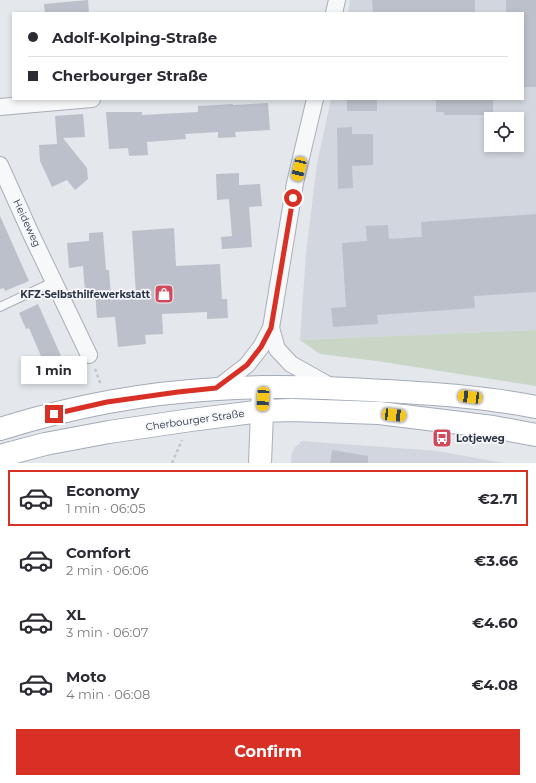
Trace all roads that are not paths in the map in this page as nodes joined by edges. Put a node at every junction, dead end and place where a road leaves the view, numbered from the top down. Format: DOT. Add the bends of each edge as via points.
graph roads {
  1 [pos="337,0"];
  2 [pos="334,12"];
  3 [pos="80,100"];
  4 [pos="315,100"];
  5 [pos="0,107"];
  6 [pos="0,165"];
  7 [pos="55,281"];
  8 [pos="0,307"];
  9 [pos="271,328"];
  10 [pos="89,355"];
  11 [pos="263,387"];
  12 [pos="216,388"];
  13 [pos="334,388"];
  14 [pos="536,407"];
  15 [pos="262,411"];
  16 [pos="0,429"];
  17 [pos="536,435"];
  18 [pos="0,456"];
  19 [pos="260,463"];
  1 -- 2 [label="street"];
  3 -- 5 [label="street"];
  4 -- 9 [label="street" via="296,183"];
  6 -- 7 [label="street, Heideweg"];
  7 -- 8 [label="lane"];
  7 -- 10 [label="street, Heideweg"];
  9 -- 12 [label="street" via="247,365"];
  9 -- 13 [label="street" via="277,349 291,364"];
  11 -- 12 [label="main road"];
  11 -- 13 [label="main road"];
  11 -- 15 [label="main road"];
  12 -- 16 [label="main road" via="107,402"];
  13 -- 14 [label="main road" via="456,395"];
  15 -- 17 [label="main road, Cherbourger Straße" via="379,413 493,426"];
  15 -- 18 [label="main road, Cherbourger Straße" via="109,432 45,444"];
  15 -- 19 [label="main road"];
}
